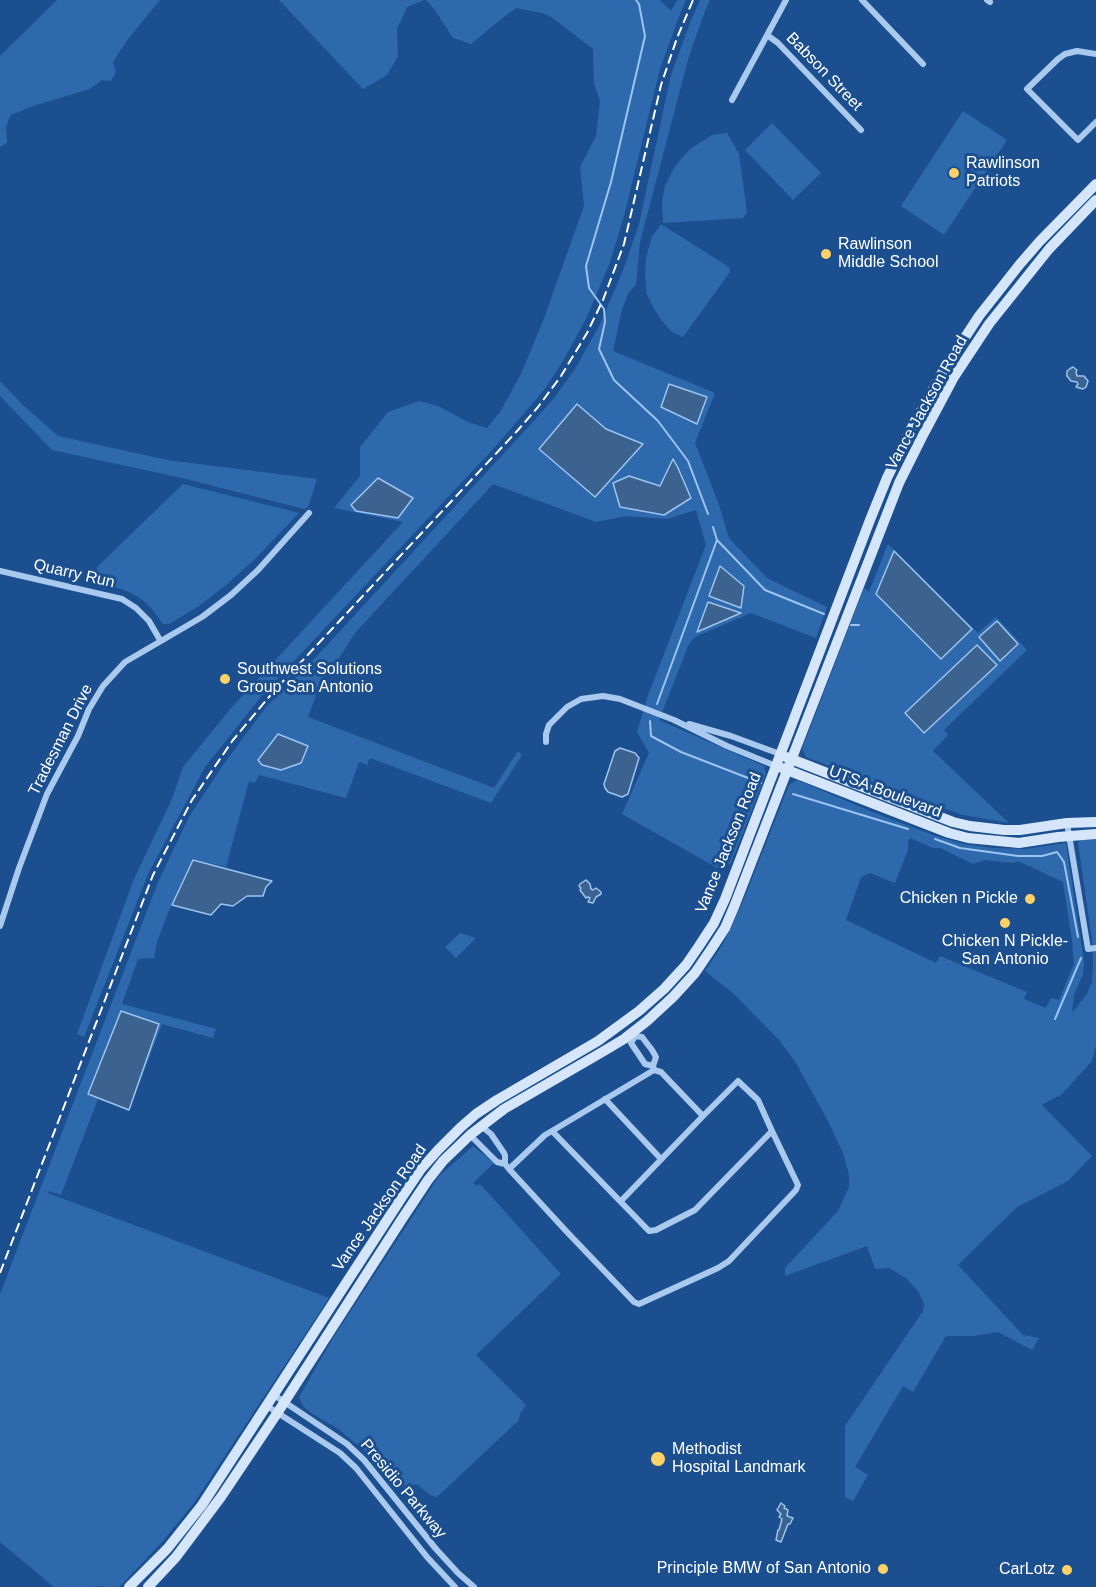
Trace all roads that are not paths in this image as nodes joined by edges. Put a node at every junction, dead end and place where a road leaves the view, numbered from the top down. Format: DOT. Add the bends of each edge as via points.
graph roads {
  1 [pos="786,0"];
  2 [pos="862,0"];
  3 [pos="767,35"];
  4 [pos="1096,54"];
  5 [pos="923,64"];
  6 [pos="732,100"];
  7 [pos="1096,122"];
  8 [pos="861,130"];
  9 [pos="1094,194"];
  10 [pos="309,513"];
  11 [pos="0,571"];
  12 [pos="160,640"];
  13 [pos="674,720"];
  14 [pos="546,742"];
  15 [pos="780,754"];
  16 [pos="791,759"];
  17 [pos="776,766"];
  18 [pos="787,770"];
  19 [pos="1096,822"];
  20 [pos="1067,824"];
  21 [pos="1096,834"];
  22 [pos="1069,836"];
  23 [pos="0,926"];
  24 [pos="1096,948"];
  25 [pos="633,1035"];
  26 [pos="652,1050"];
  27 [pos="641,1058"];
  28 [pos="653,1068"];
  29 [pos="605,1099"];
  30 [pos="703,1116"];
  31 [pos="481,1126"];
  32 [pos="552,1131"];
  33 [pos="772,1131"];
  34 [pos="470,1135"];
  35 [pos="499,1145"];
  36 [pos="490,1154"];
  37 [pos="662,1159"];
  38 [pos="507,1166"];
  39 [pos="621,1201"];
  40 [pos="274,1395"];
  41 [pos="284,1402"];
  42 [pos="267,1406"];
  43 [pos="278,1412"];
  44 [pos="398,1502"];
  45 [pos="389,1509"];
  46 [pos="129,1587"];
  47 [pos="148,1587"];
  48 [pos="455,1587"];
  49 [pos="474,1587"];
  1 -- 3 [label="street"];
  2 -- 5 [label="street"];
  3 -- 6 [label="street"];
  3 -- 8 [label="street, Babson Street"];
  4 -- 7 [label="street" via="1065,54 1027,89 1078,140"];
  9 -- 15 [label="main road, Vance Jackson Road" via="1033,249 989,303 928,398 887,478"];
  9 -- 16 [label="main road, Vance Jackson Road" via="989,324 939,404 899,483"];
  10 -- 12 [label="street, Tradesman Drive" via="231,595 202,617"];
  11 -- 12 [label="street, Quarry Run" via="122,599 149,621"];
  12 -- 23 [label="street, Tradesman Drive" via="125,662 92,705 47,794"];
  13 -- 14 [label="street, UTSA Boulevard" via="620,699 581,699 549,725"];
  13 -- 15 [label="street, UTSA Boulevard"];
  13 -- 17 [label="street, UTSA Boulevard"];
  15 -- 16 [label="main road, UTSA Boulevard"];
  15 -- 17 [label="main road, Vance Jackson Road"];
  16 -- 18 [label="main road, Vance Jackson Road"];
  16 -- 20 [label="main road, UTSA Boulevard" via="953,822 1004,830"];
  17 -- 18 [label="main road, UTSA Boulevard"];
  17 -- 40 [label="main road, Vance Jackson Road" via="714,923 686,965 639,1011 598,1041 497,1100 460,1127 421,1169"];
  18 -- 22 [label="main road, UTSA Boulevard" via="968,838 1019,843"];
  18 -- 25 [label="main road, Vance Jackson Road" via="725,927 695,973"];
  19 -- 20 [label="main road, UTSA Boulevard"];
  20 -- 22 [label="street"];
  21 -- 22 [label="main road, UTSA Boulevard"];
  22 -- 24 [label="street" via="1088,949"];
  25 -- 26 [label="street" via="642,1037"];
  25 -- 27 [label="street" via="631,1044"];
  25 -- 31 [label="main road, Vance Jackson Road"];
  26 -- 27 [label="street"];
  26 -- 28 [label="street" via="656,1057"];
  27 -- 28 [label="street"];
  28 -- 29 [label="street"];
  28 -- 30 [label="street"];
  29 -- 32 [label="street"];
  29 -- 37 [label="street"];
  30 -- 33 [label="street" via="738,1081 758,1100"];
  30 -- 37 [label="street"];
  31 -- 34 [label="main road, Vance Jackson Road"];
  31 -- 35 [label="street"];
  32 -- 38 [label="street"];
  32 -- 39 [label="street"];
  33 -- 38 [label="street" via="798,1185 796,1190 729,1261 639,1304"];
  33 -- 39 [label="street" via="695,1210 656,1230 649,1231"];
  34 -- 36 [label="street"];
  34 -- 41 [label="main road, Vance Jackson Road" via="428,1180"];
  35 -- 36 [label="street"];
  35 -- 38 [label="street"];
  36 -- 38 [label="street"];
  37 -- 39 [label="street"];
  40 -- 41 [label="street, Presidio Parkway"];
  40 -- 42 [label="main road, Vance Jackson Road"];
  41 -- 43 [label="main road, Vance Jackson Road"];
  41 -- 44 [label="street, Presidio Parkway" via="347,1444"];
  42 -- 43 [label="street, Presidio Parkway"];
  42 -- 46 [label="main road, Vance Jackson Road" via="193,1518"];
  43 -- 45 [label="street, Presidio Parkway" via="339,1453"];
  43 -- 47 [label="main road, Vance Jackson Road" via="201,1525"];
  44 -- 45 [label="street"];
  44 -- 49 [label="street, Presidio Parkway"];
  45 -- 48 [label="street, Presidio Parkway"];
}
